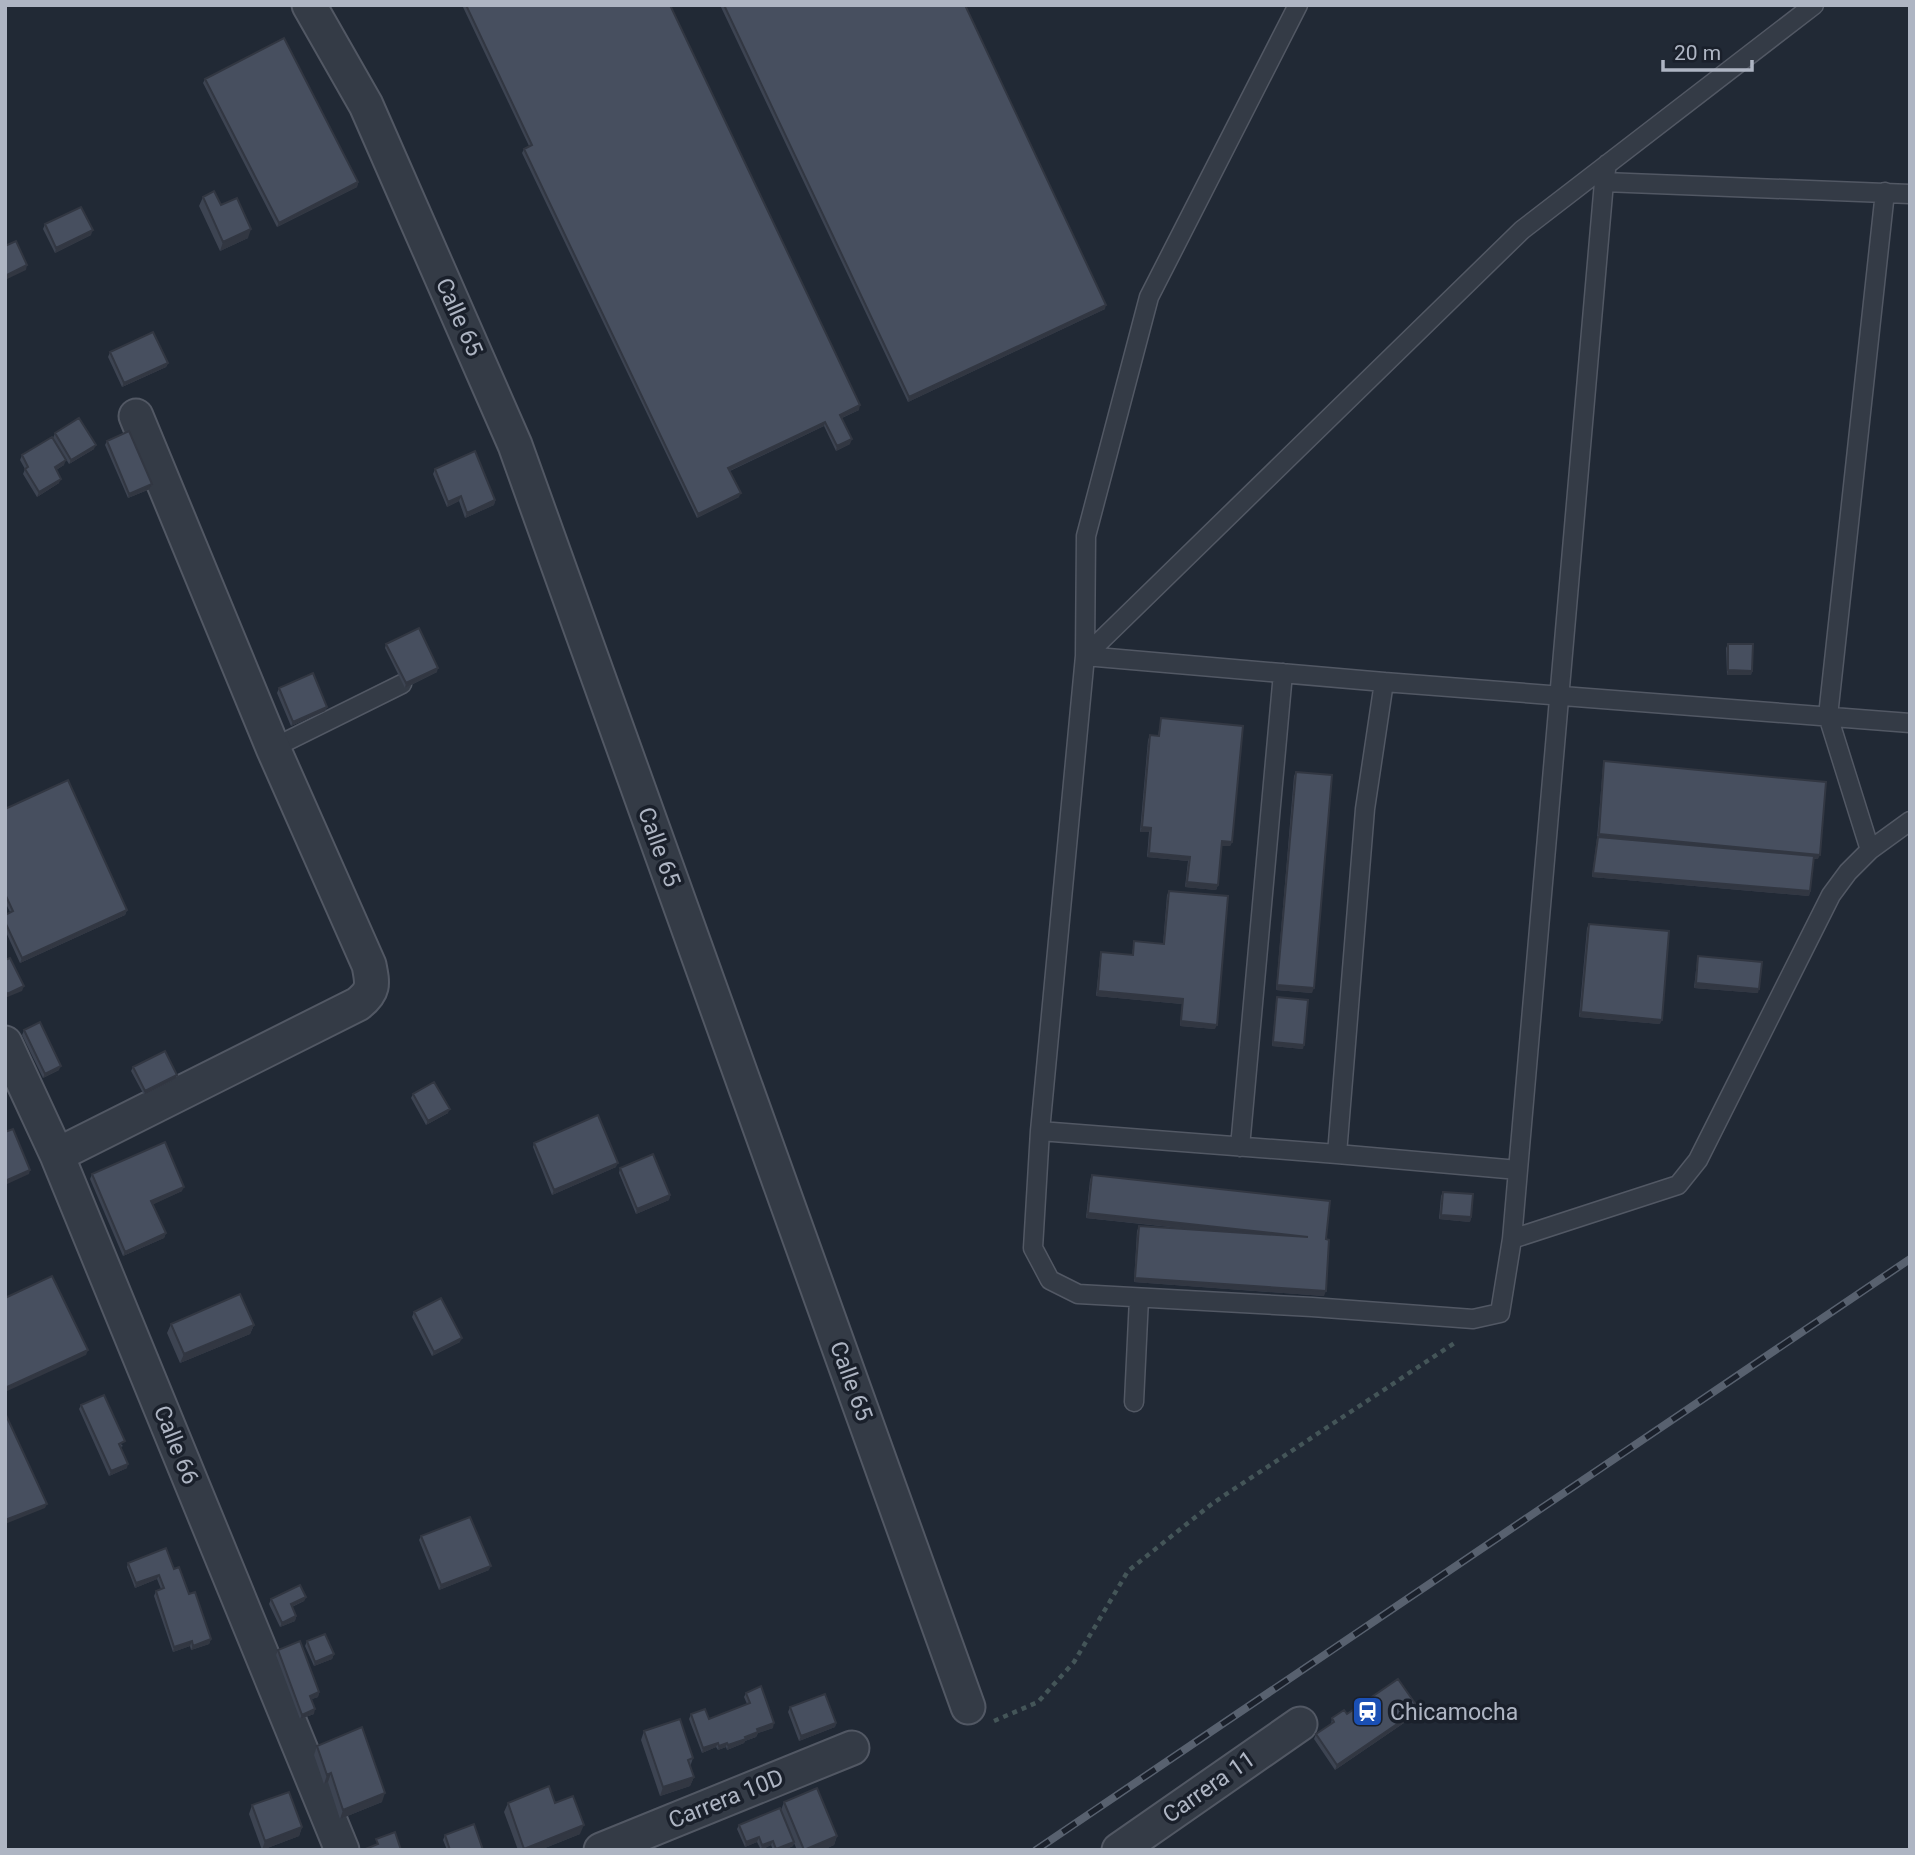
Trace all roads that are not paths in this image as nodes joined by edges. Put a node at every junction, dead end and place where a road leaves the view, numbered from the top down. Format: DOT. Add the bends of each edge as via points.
graph roads {
  1 [pos="309,5"];
  2 [pos="1298,5"];
  3 [pos="1814,5"];
  4 [pos="1605,173"];
  5 [pos="1885,192"];
  6 [pos="1910,194"];
  7 [pos="136,416"];
  8 [pos="1085,656"];
  9 [pos="1283,673"];
  10 [pos="1384,682"];
  11 [pos="402,684"];
  12 [pos="1559,695"];
  13 [pos="1828,716"];
  14 [pos="1910,723"];
  15 [pos="273,748"];
  16 [pos="1910,821"];
  17 [pos="1870,850"];
  18 [pos="5,1043"];
  19 [pos="1040,1131"];
  20 [pos="1240,1147"];
  21 [pos="1338,1154"];
  22 [pos="57,1155"];
  23 [pos="1518,1170"];
  24 [pos="1512,1240"];
  25 [pos="1139,1298"];
  26 [pos="1134,1402"];
  27 [pos="968,1707"];
  28 [pos="1300,1724"];
  29 [pos="852,1748"];
  30 [pos="342,1850"];
  31 [pos="601,1850"];
  32 [pos="1119,1850"];
  1 -- 27 [label="street, Calle 65" via="366,105 515,444"];
  2 -- 8 [label="lane" via="1149,297 1086,536"];
  3 -- 4 [label="lane"];
  4 -- 5 [label="lane"];
  4 -- 8 [label="lane" via="1522,230"];
  4 -- 12 [label="lane"];
  5 -- 6 [label="lane"];
  5 -- 13 [label="lane"];
  7 -- 15 [label="street"];
  8 -- 9 [label="lane"];
  8 -- 19 [label="lane"];
  9 -- 10 [label="lane"];
  9 -- 20 [label="lane"];
  10 -- 12 [label="lane"];
  10 -- 21 [label="lane" via="1365,809"];
  11 -- 15 [label="lane"];
  12 -- 13 [label="lane"];
  12 -- 23 [label="lane"];
  13 -- 14 [label="lane"];
  13 -- 17 [label="lane"];
  15 -- 22 [label="street" via="369,965 373,981 369,995"];
  16 -- 17 [label="lane"];
  17 -- 24 [label="lane" via="1831,895 1698,1160 1678,1185"];
  18 -- 22 [label="street, Calle 66"];
  19 -- 20 [label="lane"];
  19 -- 25 [label="lane" via="1033,1248 1050,1280 1078,1294"];
  20 -- 21 [label="lane"];
  21 -- 23 [label="lane"];
  22 -- 30 [label="street, Calle 66"];
  23 -- 24 [label="lane"];
  24 -- 25 [label="lane" via="1500,1313 1473,1320"];
  25 -- 26 [label="lane"];
  28 -- 32 [label="street, Carrera 11"];
  29 -- 31 [label="street, Carrera 10D"];
}
